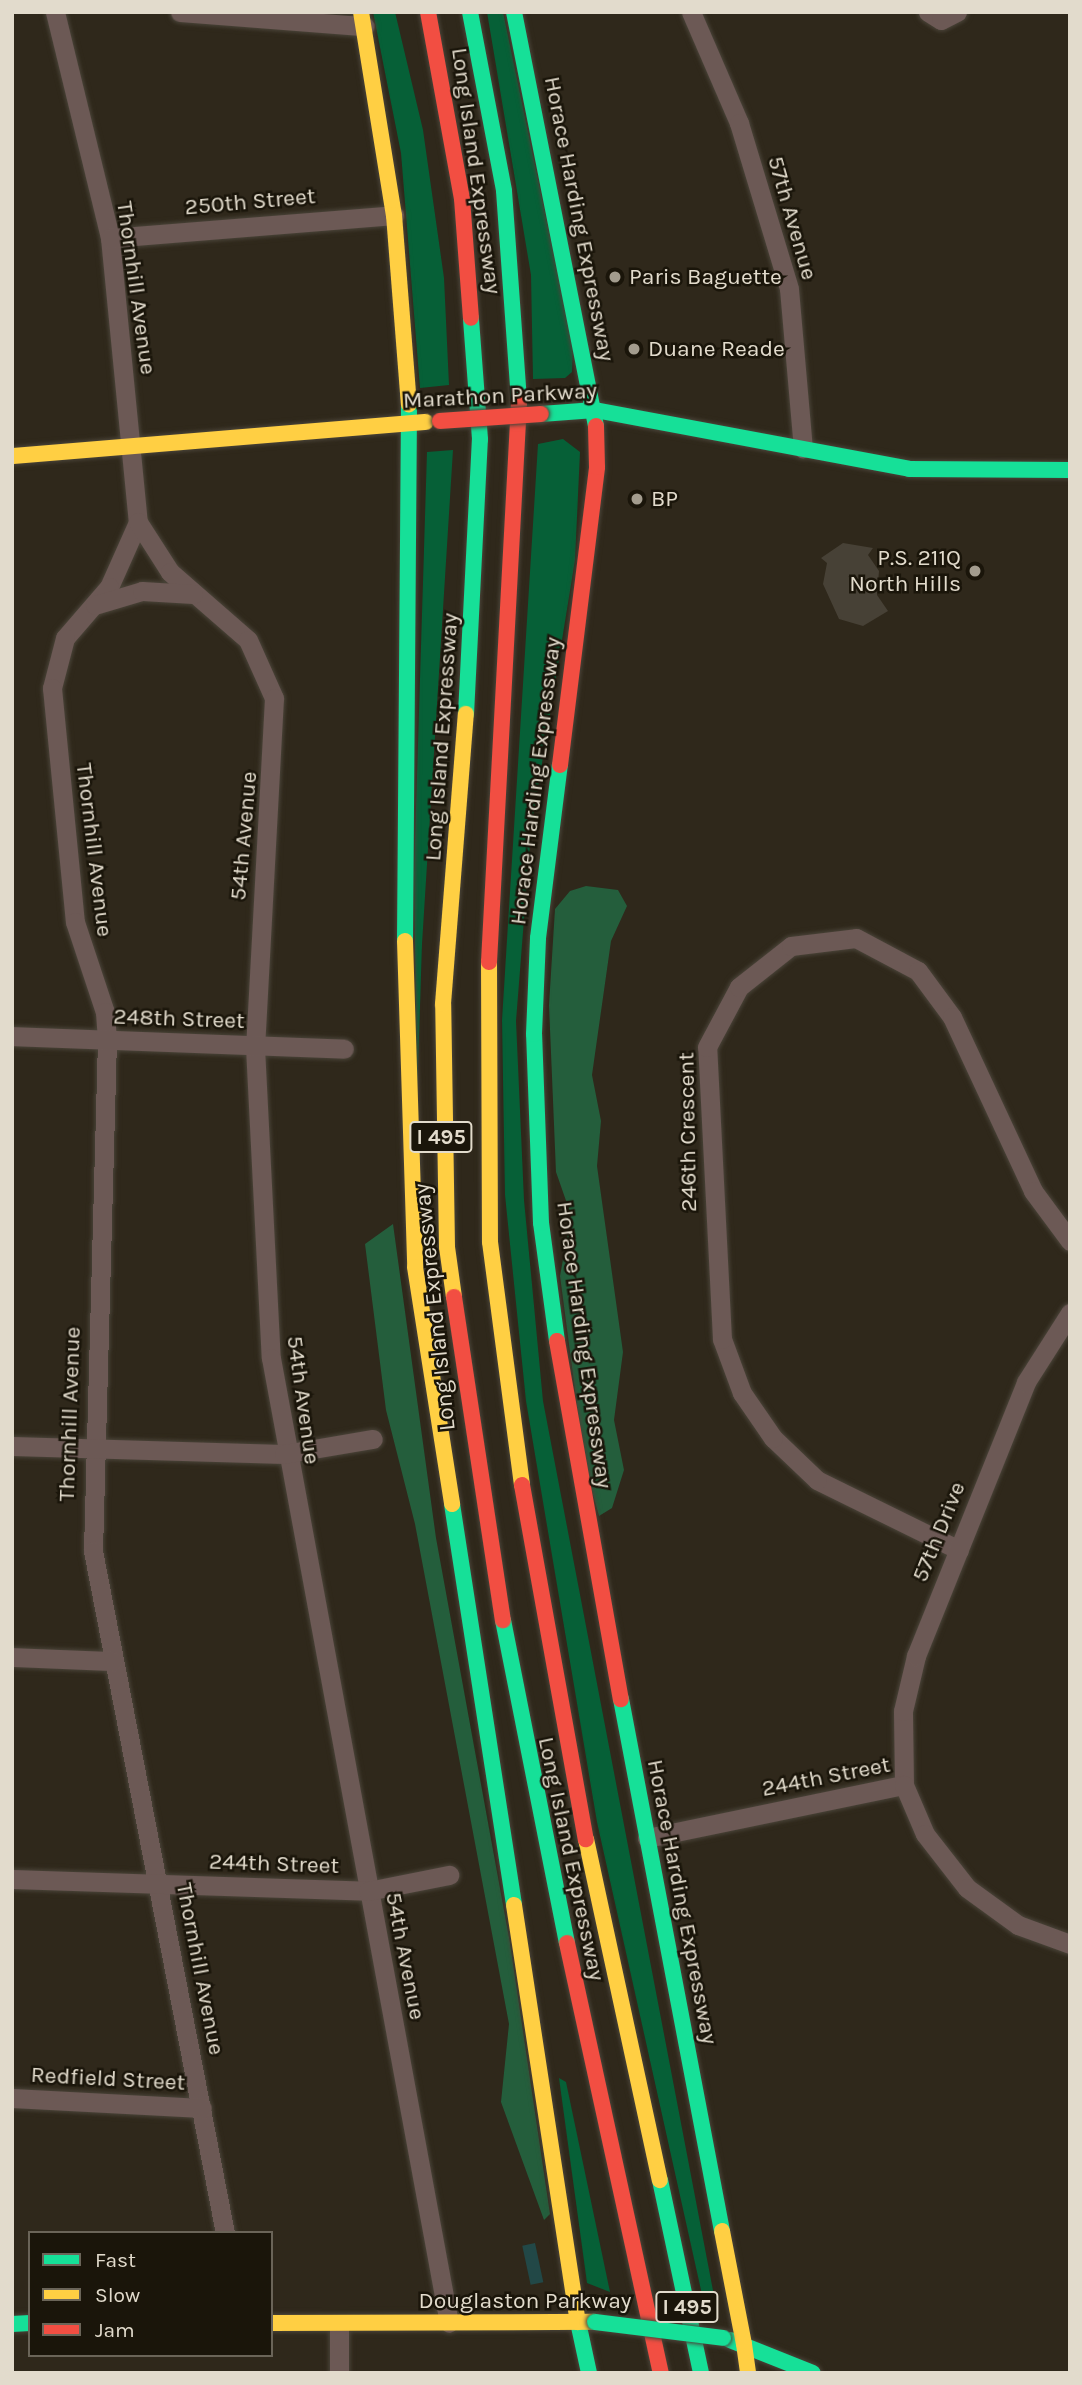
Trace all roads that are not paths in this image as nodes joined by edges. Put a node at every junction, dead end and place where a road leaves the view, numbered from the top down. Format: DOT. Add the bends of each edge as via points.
graph roads {
  1 [pos="55,12"];
  2 [pos="180,12"];
  3 [pos="428,12"];
  4 [pos="470,12"];
  5 [pos="514,12"];
  6 [pos="691,12"];
  7 [pos="928,12"];
  8 [pos="957,12"];
  9 [pos="362,19"];
  10 [pos="394,215"];
  11 [pos="110,238"];
  12 [pos="595,410"];
  13 [pos="410,423"];
  14 [pos="131,447"];
  15 [pos="803,448"];
  16 [pos="12,456"];
  17 [pos="1070,470"];
  18 [pos="138,522"];
  19 [pos="193,594"];
  20 [pos="95,605"];
  21 [pos="12,1036"];
  22 [pos="107,1041"];
  23 [pos="255,1046"];
  24 [pos="344,1049"];
  25 [pos="1070,1241"];
  26 [pos="1070,1313"];
  27 [pos="373,1439"];
  28 [pos="12,1446"];
  29 [pos="92,1450"];
  30 [pos="284,1454"];
  31 [pos="958,1550"];
  32 [pos="12,1657"];
  33 [pos="113,1661"];
  34 [pos="904,1785"];
  35 [pos="647,1838"];
  36 [pos="449,1875"];
  37 [pos="12,1879"];
  38 [pos="159,1885"];
  39 [pos="368,1891"];
  40 [pos="1070,1944"];
  41 [pos="12,2098"];
  42 [pos="202,2108"];
  43 [pos="225,2231"];
  44 [pos="673,2242"];
  45 [pos="633,2250"];
  46 [pos="578,2322"];
  47 [pos="273,2323"];
  48 [pos="449,2323"];
  49 [pos="339,2324"];
  50 [pos="744,2344"];
  51 [pos="339,2373"];
  52 [pos="589,2373"];
  53 [pos="649,2373"];
  54 [pos="661,2373"];
  55 [pos="701,2373"];
  56 [pos="707,2373"];
  57 [pos="748,2373"];
  58 [pos="813,2373"];
  1 -- 11 [label="street, Thornhill Avenue"];
  2 -- 9 [label="street"];
  3 -- 45 [label="main road, Long Island Expressway / I 495" via="462,199 480,439 477,578 443,1004 447,1247 516,1707"];
  4 -- 44 [label="main road, Long Island Expressway / I 495" via="504,191 522,440 486,1014 489,1242 502,1365 557,1702"];
  5 -- 12 [label="main road, Horace Harding Expressway"];
  6 -- 15 [label="street, 57th Avenue" via="739,123 789,289"];
  7 -- 8 [label="street" via="941,19"];
  9 -- 10 [label="main road"];
  10 -- 11 [label="street, 250th Street"];
  10 -- 13 [label="main road"];
  11 -- 14 [label="street, Thornhill Avenue"];
  12 -- 13 [label="main road, Marathon Parkway, bridge"];
  12 -- 15 [label="main road, Marathon Parkway"];
  12 -- 35 [label="main road, Horace Harding Expressway" via="596,486 538,939 536,1133 543,1236 570,1434"];
  13 -- 14 [label="main road, Marathon Parkway"];
  13 -- 46 [label="main road" via="404,1049 415,1267"];
  14 -- 16 [label="main road, Marathon Parkway"];
  14 -- 18 [label="street, Thornhill Avenue"];
  15 -- 17 [label="main road, Marathon Parkway" via="909,469"];
  18 -- 19 [label="street, 54th Avenue" via="160,559"];
  18 -- 20 [label="street, Thornhill Avenue" via="123,564"];
  19 -- 20 [label="street" via="142,591"];
  19 -- 23 [label="street, 54th Avenue" via="248,639 266,669 277,713"];
  20 -- 22 [label="street, Thornhill Avenue" via="65,638 52,688 75,922 105,1012"];
  21 -- 22 [label="street, 248th Street"];
  22 -- 23 [label="street, 248th Street"];
  22 -- 29 [label="street, Thornhill Avenue"];
  23 -- 24 [label="street, 248th Street"];
  23 -- 30 [label="street, 54th Avenue" via="262,1255"];
  25 -- 31 [label="street, 246th Crescent" via="1033,1191 952,1017 918,971 856,938 791,946 739,987 707,1047 722,1339 742,1393 773,1438 817,1480"];
  26 -- 31 [label="street, 57th Drive" via="1026,1382"];
  27 -- 30 [label="street"];
  28 -- 29 [label="street"];
  29 -- 30 [label="street"];
  29 -- 33 [label="street, Thornhill Avenue" via="93,1551"];
  30 -- 39 [label="street, 54th Avenue"];
  31 -- 34 [label="street, 57th Drive" via="907,1688"];
  32 -- 33 [label="street"];
  33 -- 38 [label="street, Thornhill Avenue"];
  34 -- 35 [label="street, 244th Street"];
  34 -- 40 [label="street, 244th Street" via="925,1833 967,1888 1018,1925"];
  35 -- 50 [label="main road, Horace Harding Expressway"];
  36 -- 39 [label="street, 244th Street"];
  37 -- 38 [label="street, 244th Street"];
  38 -- 39 [label="street, 244th Street"];
  38 -- 42 [label="street, Thornhill Avenue"];
  39 -- 48 [label="street, 54th Avenue"];
  41 -- 42 [label="street, Redfield Street"];
  42 -- 43 [label="street, Thornhill Avenue"];
  44 -- 55 [label="main road, Long Island Expressway / I 495"];
  44 -- 56 [label="main road"];
  45 -- 53 [label="main road"];
  45 -- 54 [label="main road, Long Island Expressway / I 495"];
  46 -- 48 [label="main road, Douglaston Parkway"];
  46 -- 50 [label="main road, Douglaston Parkway, bridge"];
  46 -- 52 [label="main road"];
  47 -- 49 [label="main road, Douglaston Parkway"];
  48 -- 49 [label="main road, Douglaston Parkway"];
  49 -- 51 [label="street"];
  50 -- 57 [label="main road, Horace Harding Expressway"];
  50 -- 58 [label="main road, Douglaston Parkway"];
}
